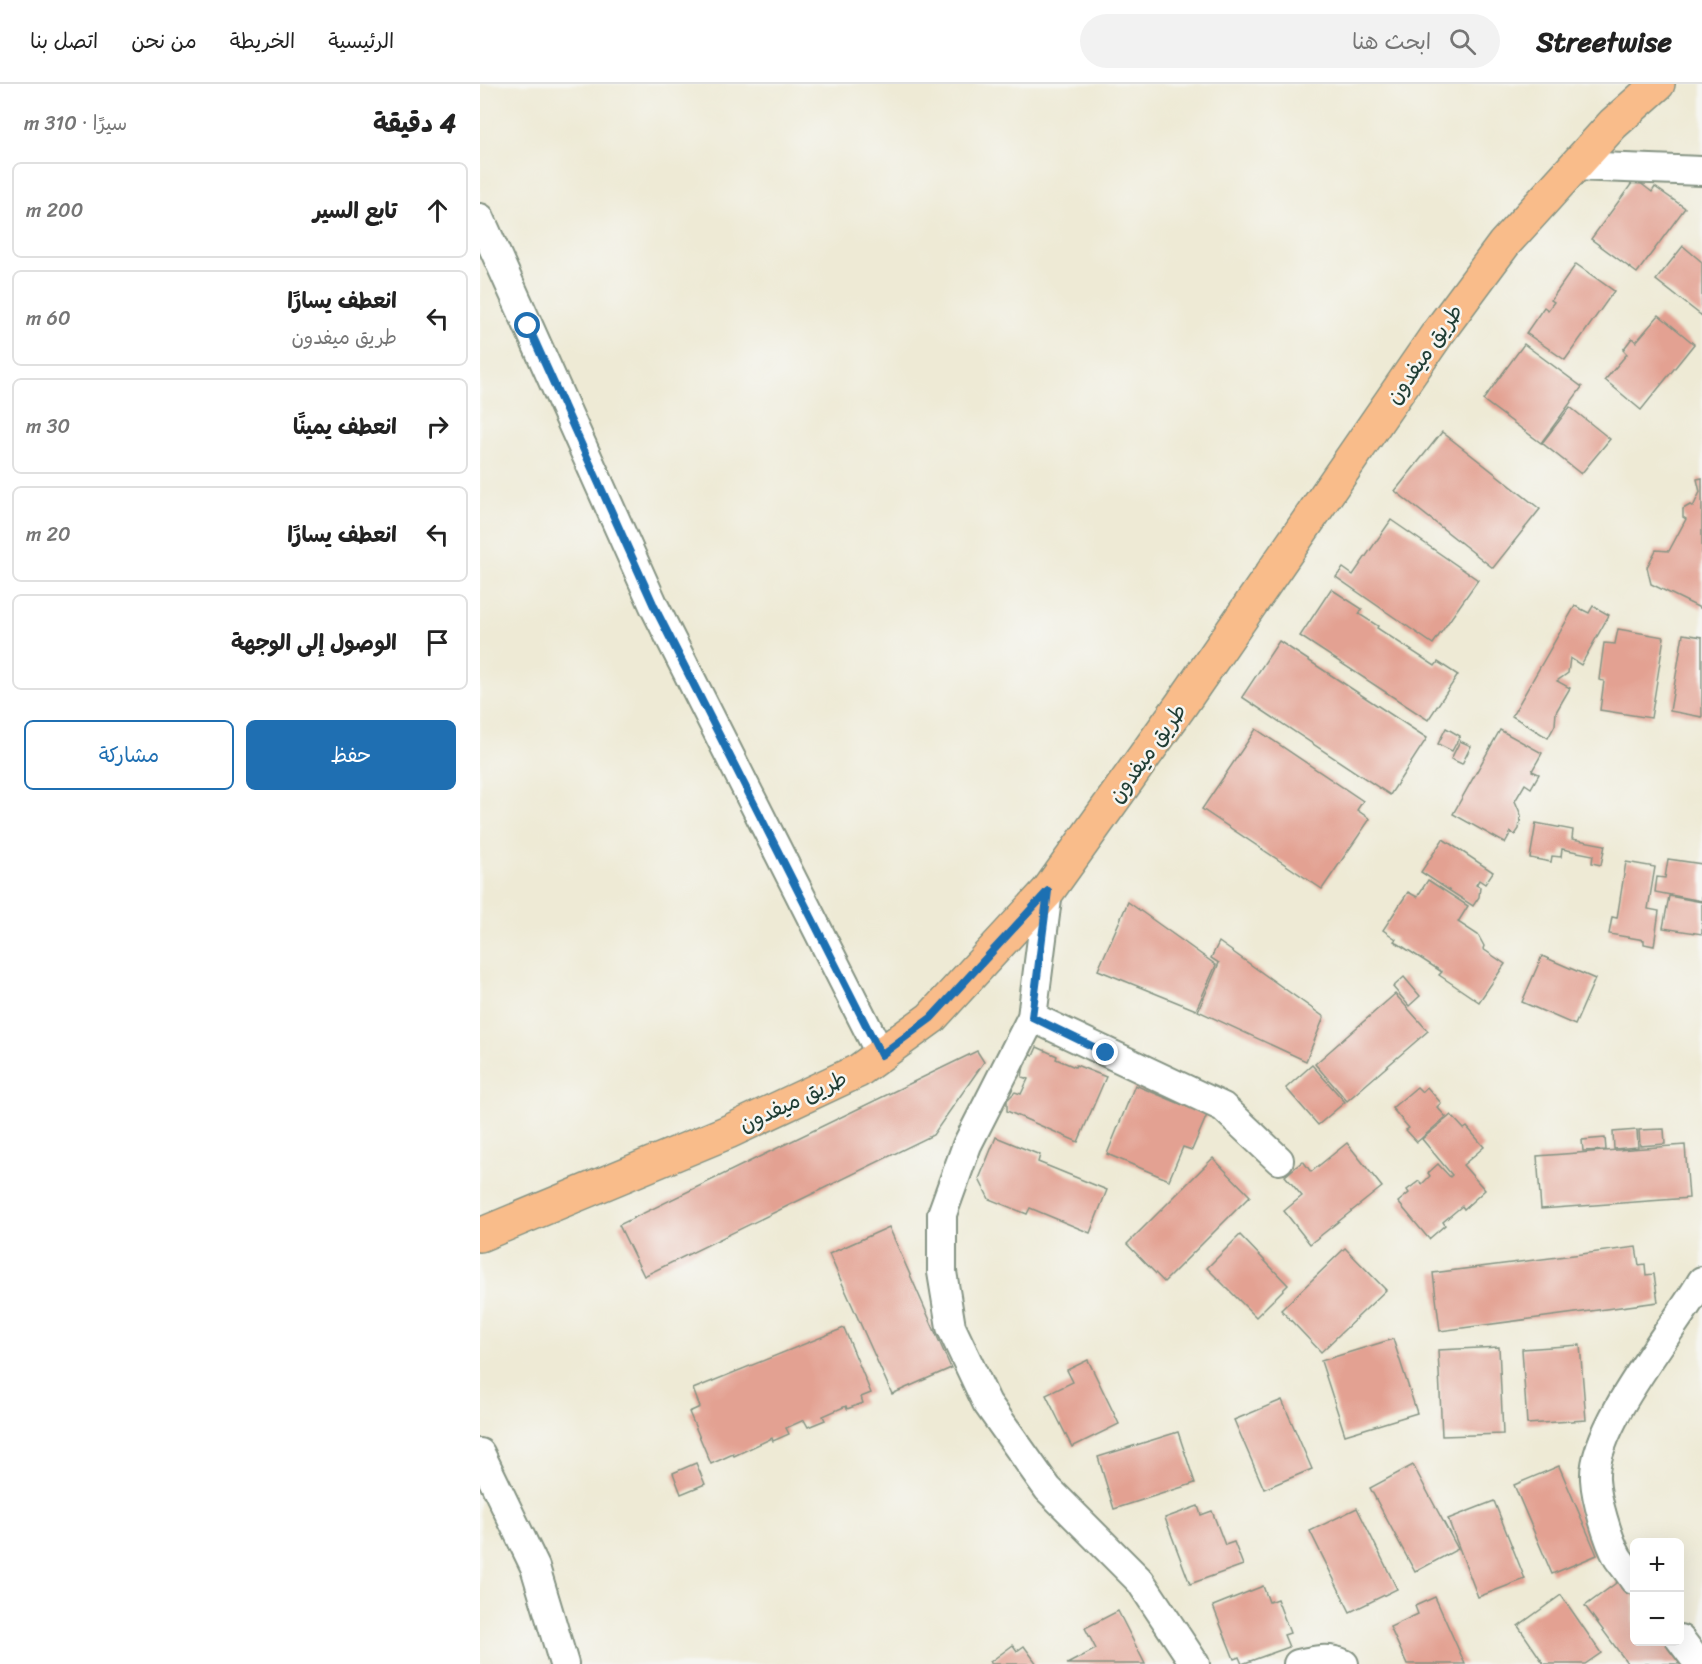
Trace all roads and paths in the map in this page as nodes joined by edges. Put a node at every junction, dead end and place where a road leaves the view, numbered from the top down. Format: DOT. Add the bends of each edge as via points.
graph roads {
  1 [pos="1658,84"];
  2 [pos="1574,166"];
  3 [pos="1702,171"];
  4 [pos="480,218"];
  5 [pos="1048,891"];
  6 [pos="1032,1017"];
  7 [pos="881,1055"];
  8 [pos="1279,1160"];
  9 [pos="480,1235"];
  10 [pos="1702,1281"];
  11 [pos="480,1454"];
  12 [pos="1630,1573"];
  13 [pos="1684,1645"];
  14 [pos="564,1664"];
  15 [pos="1195,1664"];
  16 [pos="1298,1664"];
  17 [pos="1344,1664"];
  18 [pos="1698,1664"];
  1 -- 2 [label="main road, طريق ميفدون"];
  2 -- 3 [label="street"];
  2 -- 5 [label="main road, طريق ميفدون" via="1504,244 1438,333"];
  4 -- 7 [label="street" via="654,606"];
  5 -- 6 [label="street"];
  5 -- 7 [label="main road, طريق ميفدون" via="931,1018"];
  6 -- 8 [label="street" via="1223,1107"];
  6 -- 15 [label="street" via="967,1145 942,1214 942,1272 951,1327 987,1403 1048,1489 1140,1581"];
  7 -- 9 [label="main road, طريق ميفدون" via="858,1071 728,1132"];
  10 -- 12 [label="street" via="1614,1417 1599,1449 1595,1479 1604,1521 1618,1557"];
  11 -- 14 [label="street" via="535,1567"];
  13 -- 18 [label="street"];
  16 -- 17 [label="street" via="1320,1660"];
}
